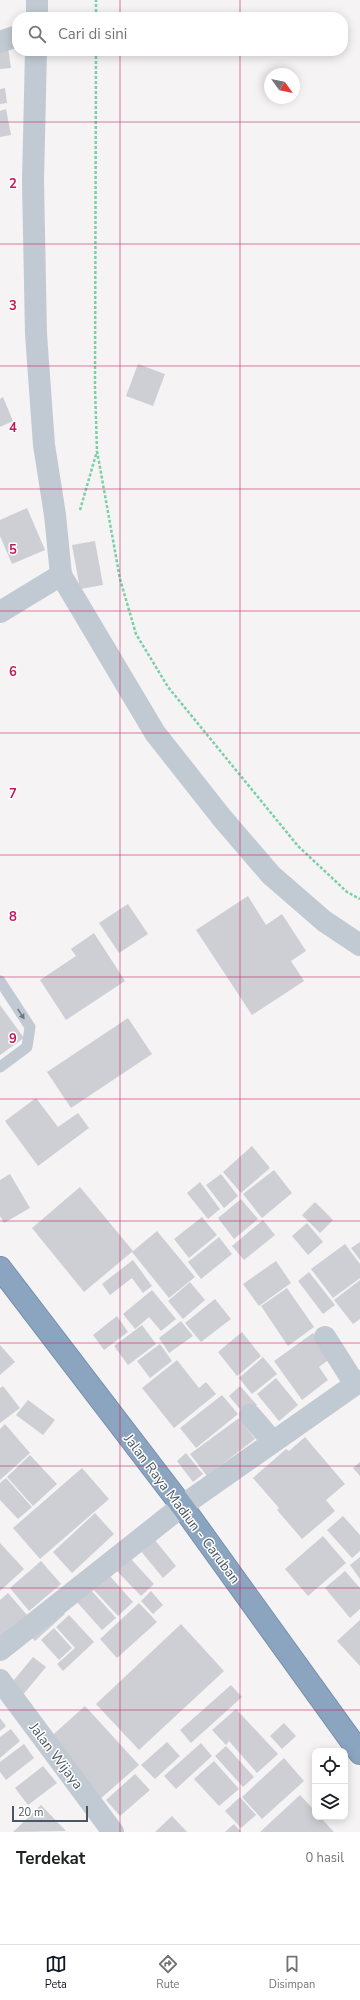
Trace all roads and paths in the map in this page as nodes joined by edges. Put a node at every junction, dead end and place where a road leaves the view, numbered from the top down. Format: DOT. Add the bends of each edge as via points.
graph roads {
  1 [pos="37,0"];
  2 [pos="96,0"];
  3 [pos="37,12"];
  4 [pos="96,12"];
  5 [pos="12,38"];
  6 [pos="0,42"];
  7 [pos="36,56"];
  8 [pos="96,56"];
  9 [pos="61,575"];
  10 [pos="0,612"];
  11 [pos="360,899"];
  12 [pos="360,945"];
  13 [pos="0,981"];
  14 [pos="0,1067"];
  15 [pos="0,1268"];
  16 [pos="324,1337"];
  17 [pos="357,1383"];
  18 [pos="250,1415"];
  19 [pos="273,1442"];
  20 [pos="182,1506"];
  21 [pos="0,1650"];
  22 [pos="0,1680"];
  23 [pos="360,1753"];
  24 [pos="113,1832"];
  1 -- 3 [label="street"];
  2 -- 4 [label="path"];
  5 -- 6 [label="street"];
  7 -- 9 [label="street" via="33,181 36,334 44,445"];
  8 -- 11 [label="path" via="97,451 120,579 136,634 168,687 298,846 346,892"];
  9 -- 10 [label="street"];
  9 -- 12 [label="street" via="155,733 222,818 271,875 324,921"];
  13 -- 14 [label="lane, one-way" via="30,1027 27,1047"];
  15 -- 20 [label="highway, Jalan Raya Madiun - Caruban"];
  16 -- 17 [label="street"];
  17 -- 19 [label="street"];
  18 -- 19 [label="street"];
  19 -- 20 [label="street"];
  20 -- 21 [label="street"];
  20 -- 23 [label="highway, Jalan Raya Madiun - Caruban"];
  22 -- 24 [label="street, Jalan Wijaya"];
}
